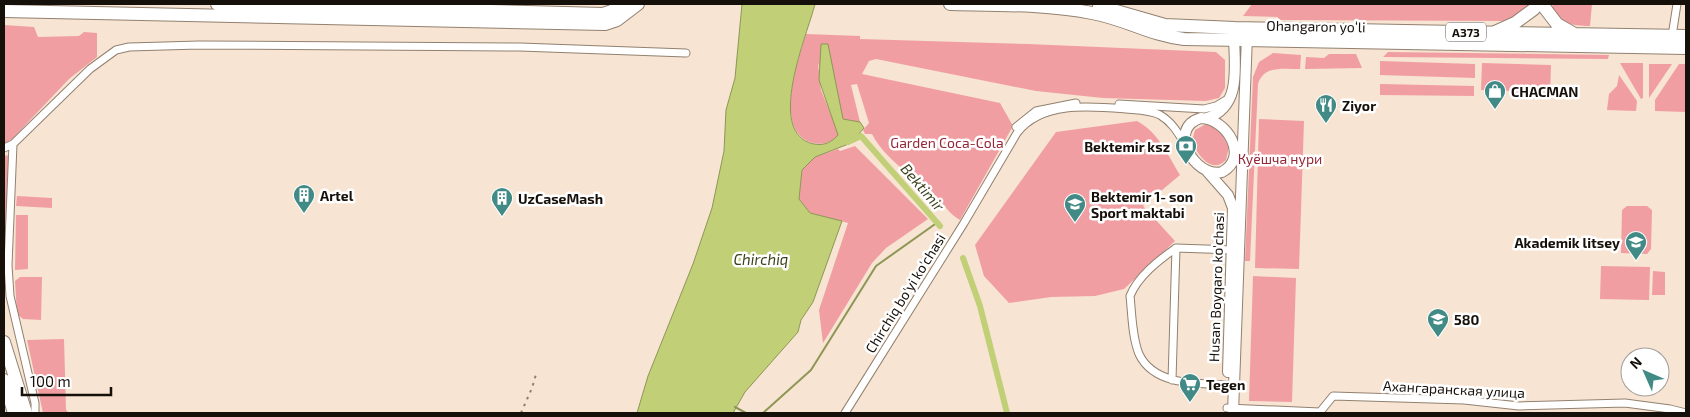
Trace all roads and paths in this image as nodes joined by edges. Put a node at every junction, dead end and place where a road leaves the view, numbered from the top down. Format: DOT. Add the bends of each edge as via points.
graph roads {
  1 [pos="217,4"];
  2 [pos="622,4"];
  3 [pos="638,4"];
  4 [pos="950,4"];
  5 [pos="1086,4"];
  6 [pos="1677,4"];
  7 [pos="4,11"];
  8 [pos="1492,33"];
  9 [pos="1240,34"];
  10 [pos="1578,34"];
  11 [pos="1672,36"];
  12 [pos="1686,36"];
  13 [pos="1686,48"];
  14 [pos="686,53"];
  15 [pos="1233,91"];
  16 [pos="1190,109"];
  17 [pos="1244,116"];
  18 [pos="1208,118"];
  19 [pos="13,144"];
  20 [pos="1185,145"];
  21 [pos="4,148"];
  22 [pos="1236,150"];
  23 [pos="1206,170"];
  24 [pos="1242,174"];
  25 [pos="986,185"];
  26 [pos="1176,248"];
  27 [pos="1236,250"];
  28 [pos="6,262"];
  29 [pos="4,342"];
  30 [pos="4,380"];
  31 [pos="1172,380"];
  32 [pos="1231,384"];
  33 [pos="1230,411"];
  34 [pos="1321,412"];
  35 [pos="14,413"];
  36 [pos="26,413"];
  37 [pos="35,413"];
  38 [pos="845,413"];
  39 [pos="1686,413"];
  1 -- 2 [label="highway" via="603,14"];
  3 -- 7 [label="highway" via="605,24"];
  4 -- 9 [label="highway, Ohangaron yoʻli / A373" via="1042,6 1072,10 1112,18 1163,37"];
  5 -- 9 [label="highway, Ohangaron yoʻli / A373" via="1165,25"];
  6 -- 11 [label="street"];
  8 -- 9 [label="highway, Ohangaron yoʻli / A373"];
  8 -- 10 [label="highway, Ohangaron yoʻli / A373"];
  8 -- 10 [label="highway" via="1539,8 1560,27"];
  9 -- 13 [label="highway, Ohangaron yoʻli / A373"];
  9 -- 15 [label="main road"];
  9 -- 17 [label="main road, Husan Boyqaro ko'chasi"];
  10 -- 11 [label="highway, Ohangaron yoʻli / A373"];
  11 -- 12 [label="highway, Ohangaron yoʻli / A373"];
  14 -- 19 [label="street" via="511,47 129,47 116,50 90,69"];
  15 -- 16 [label="street, Chirchiq bo'yi ko'chasi" via="1216,106"];
  15 -- 18 [label="main road" via="1224,108"];
  16 -- 18 [label="street, Chirchiq bo'yi ko'chasi"];
  16 -- 25 [label="street, Chirchiq bo'yi ko'chasi" via="1076,103 1036,111 1018,124"];
  17 -- 22 [label="main road, Husan Boyqaro ko'chasi"];
  17 -- 24 [label="main road, Husan Boyqaro ko'chasi"];
  18 -- 20 [label="main road" via="1199,118 1189,125 1184,135"];
  18 -- 22 [label="main road, Husan Boyqaro ko'chasi" via="1228,133"];
  19 -- 21 [label="street"];
  19 -- 28 [label="street"];
  20 -- 23 [label="main road, Husan Boyqaro ko'chasi"];
  20 -- 25 [label="street, Chirchiq bo'yi ko'chasi" via="1171,124 1153,112 1088,107 1051,112 1031,119 1021,128"];
  22 -- 23 [label="main road, Husan Boyqaro ko'chasi" via="1233,162 1225,171 1214,174"];
  22 -- 24 [label="main road, Husan Boyqaro ko'chasi"];
  23 -- 27 [label="main road, Husan Boyqaro ko'chasi" via="1232,202"];
  24 -- 27 [label="main road, Husan Boyqaro ko'chasi"];
  25 -- 38 [label="street, Chirchiq bo'yi ko'chasi"];
  26 -- 27 [label="street"];
  26 -- 31 [label="street"];
  26 -- 31 [label="street" via="1152,267 1130,296 1138,352 1154,372"];
  27 -- 32 [label="main road, Husan Boyqaro ko'chasi"];
  28 -- 37 [label="street"];
  29 -- 36 [label="highway"];
  30 -- 35 [label="highway"];
  31 -- 32 [label="street"];
  32 -- 33 [label="main road, Husan Boyqaro ko'chasi"];
  33 -- 34 [label="street, Ахангаранская улица"];
  34 -- 39 [label="street, Ахангаранская улица" via="1333,396 1464,400 1519,406 1625,404"];
}
